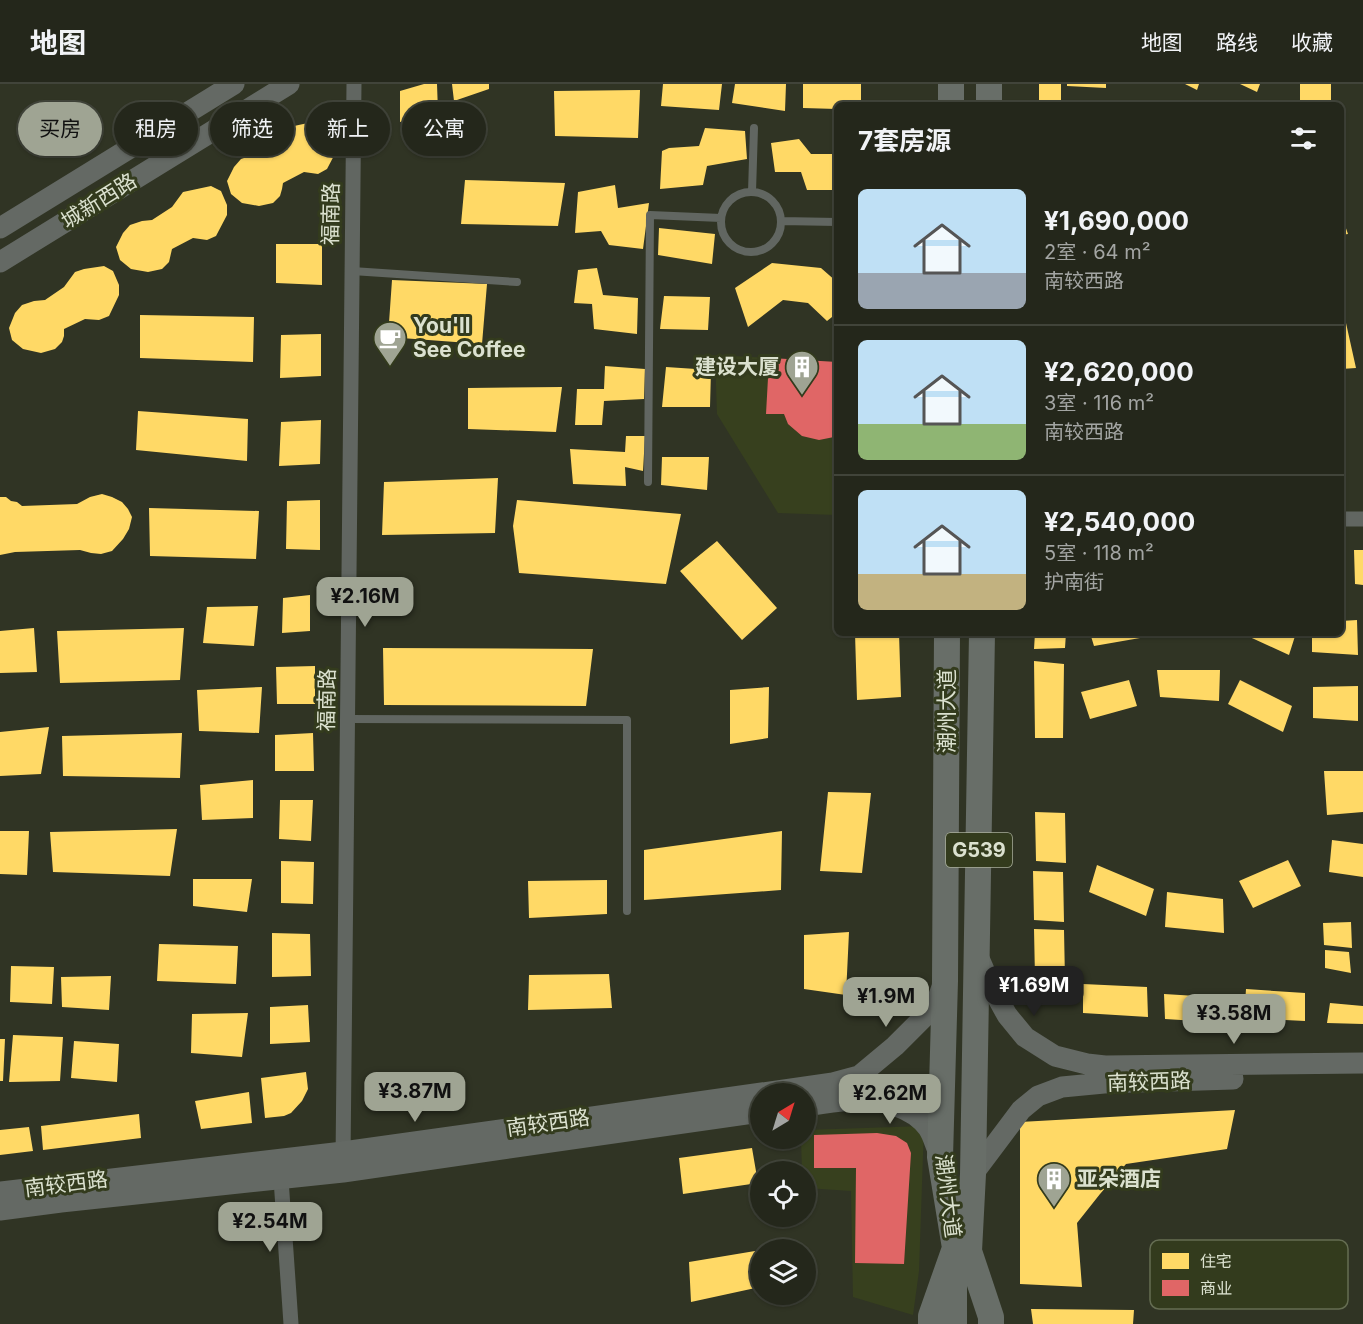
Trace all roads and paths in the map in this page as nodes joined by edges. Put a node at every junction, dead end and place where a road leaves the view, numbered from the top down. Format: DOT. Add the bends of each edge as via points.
graph roads {
  1 [pos="234,84"];
  2 [pos="290,84"];
  3 [pos="354,84"];
  4 [pos="951,84"];
  5 [pos="989,84"];
  6 [pos="951,102"];
  7 [pos="989,102"];
  8 [pos="754,128"];
  9 [pos="752,192"];
  10 [pos="721,218"];
  11 [pos="781,221"];
  12 [pos="834,222"];
  13 [pos="0,228"];
  14 [pos="0,262"];
  15 [pos="352,271"];
  16 [pos="517,282"];
  17 [pos="648,482"];
  18 [pos="1344,519"];
  19 [pos="1363,519"];
  20 [pos="947,636"];
  21 [pos="982,636"];
  22 [pos="347,719"];
  23 [pos="627,911"];
  24 [pos="977,954"];
  25 [pos="945,981"];
  26 [pos="1363,1063"];
  27 [pos="1363,1078"];
  28 [pos="816,1105"];
  29 [pos="750,1113"];
  30 [pos="940,1157"];
  31 [pos="343,1162"];
  32 [pos="973,1174"];
  33 [pos="281,1179"];
  34 [pos="0,1192"];
  35 [pos="0,1210"];
  36 [pos="962,1250"];
  37 [pos="962,1322"];
  38 [pos="291,1324"];
  1 -- 13 [label="main road, 城新西路"];
  2 -- 14 [label="main road, 城新西路"];
  3 -- 15 [label="street, 福南路"];
  4 -- 6 [label="highway"];
  5 -- 7 [label="highway"];
  8 -- 9 [label="lane"];
  9 -- 10 [label="lane" via="729,201"];
  9 -- 11 [label="lane" via="774,203"];
  10 -- 11 [label="lane" via="724,238 749,253 768,247 780,231"];
  10 -- 17 [label="lane" via="650,215"];
  11 -- 12 [label="lane"];
  15 -- 16 [label="lane"];
  15 -- 22 [label="street, 福南路"];
  18 -- 19 [label="street"];
  20 -- 25 [label="highway, 潮州大道 / G539"];
  21 -- 24 [label="highway, 潮州大道 / G539"];
  22 -- 23 [label="lane" via="627,720"];
  22 -- 31 [label="street, 福南路"];
  24 -- 26 [label="main road, 南较西路" via="1007,1015 1025,1037 1055,1056 1105,1066"];
  24 -- 32 [label="highway, 潮州大道 / G539"];
  25 -- 30 [label="highway, 潮州大道 / G539"];
  25 -- 31 [label="main road, 南较西路" via="926,1015 859,1076"];
  27 -- 32 [label="main road, 南较西路" via="1292,1077 1062,1087 1038,1096 1021,1110"];
  28 -- 30 [label="main road" via="856,1100 901,1108 928,1128"];
  29 -- 31 [label="main road, 南较西路"];
  30 -- 36 [label="highway, 潮州大道 / G539"];
  31 -- 33 [label="main road, 南较西路"];
  31 -- 34 [label="main road, 南较西路"];
  32 -- 36 [label="highway, 潮州大道 / G539"];
  33 -- 35 [label="main road, 南较西路"];
  33 -- 38 [label="street"];
  36 -- 37 [label="highway"];
  36 -- 37 [label="highway, 潮州大道 / G539" via="931,1316"];
}
